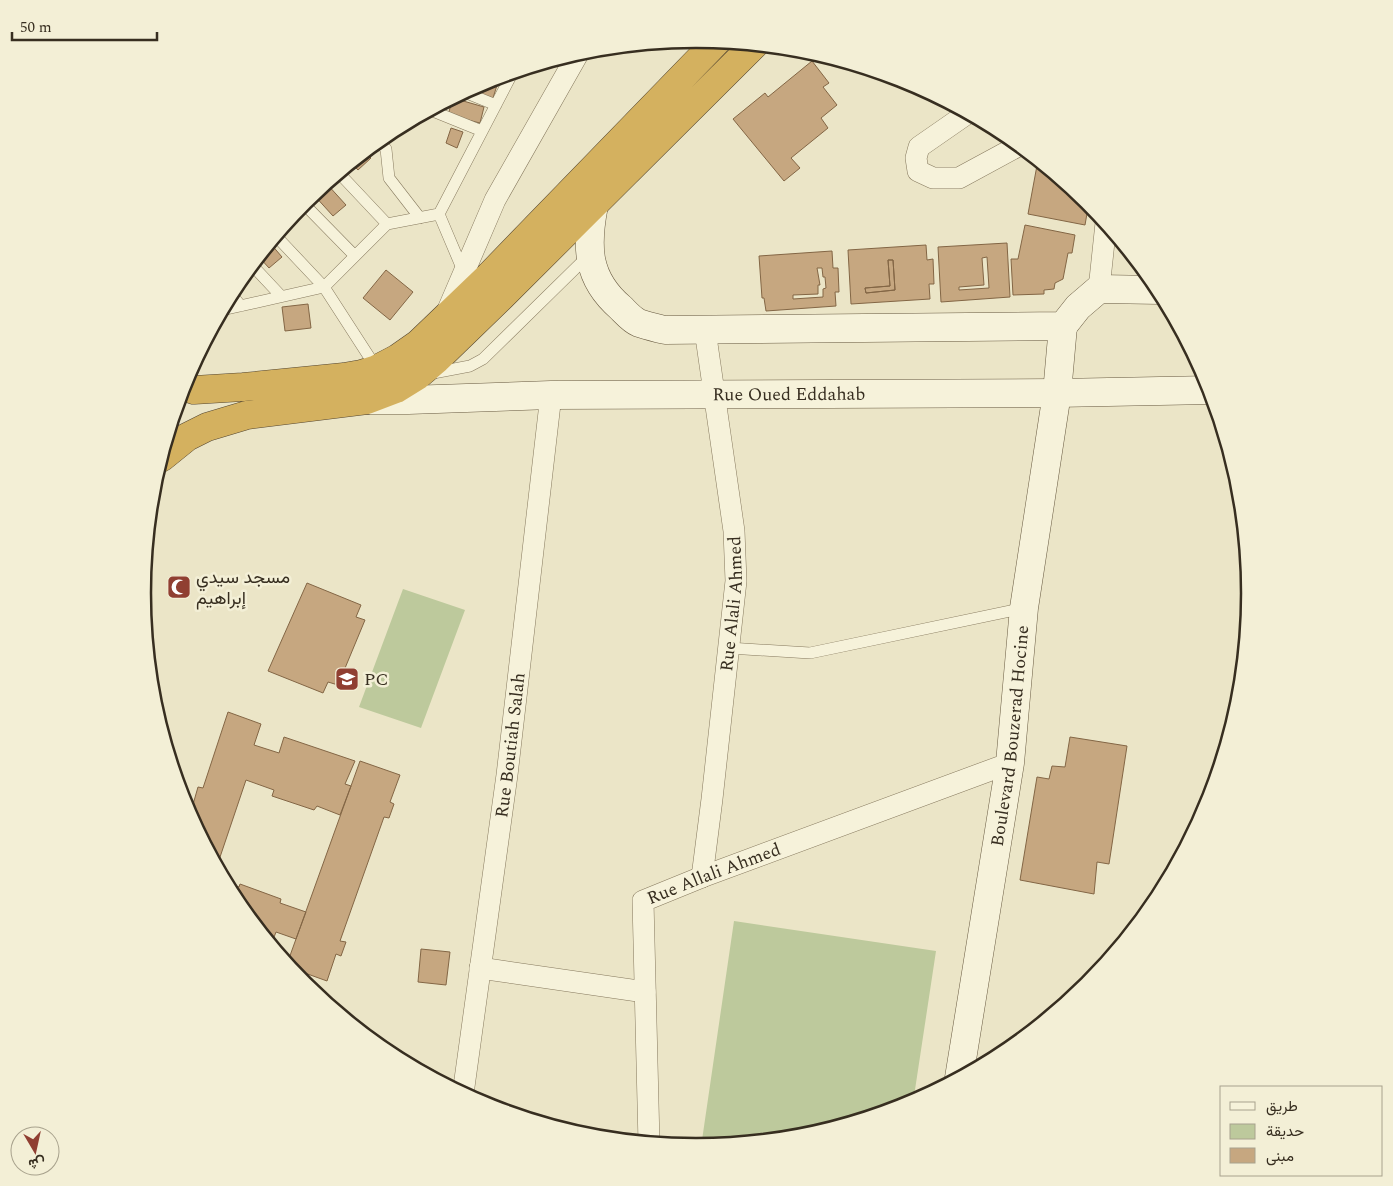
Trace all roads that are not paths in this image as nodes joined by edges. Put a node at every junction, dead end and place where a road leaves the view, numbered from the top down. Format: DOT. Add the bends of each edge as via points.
graph roads {
  1 [pos="710,48"];
  2 [pos="748,50"];
  3 [pos="573,62"];
  4 [pos="505,82"];
  5 [pos="473,96"];
  6 [pos="496,105"];
  7 [pos="438,113"];
  8 [pos="962,117"];
  9 [pos="482,131"];
  10 [pos="383,146"];
  11 [pos="1013,149"];
  12 [pos="343,178"];
  13 [pos="594,205"];
  14 [pos="309,209"];
  15 [pos="440,214"];
  16 [pos="420,218"];
  17 [pos="387,224"];
  18 [pos="1105,231"];
  19 [pos="280,240"];
  20 [pos="589,255"];
  21 [pos="355,256"];
  22 [pos="257,270"];
  23 [pos="464,273"];
  24 [pos="324,287"];
  25 [pos="1099,289"];
  26 [pos="1150,290"];
  27 [pos="281,296"];
  28 [pos="236,300"];
  29 [pos="241,306"];
  30 [pos="232,308"];
  31 [pos="444,318"];
  32 [pos="1063,326"];
  33 [pos="705,330"];
  34 [pos="378,369"];
  35 [pos="417,376"];
  36 [pos="191,389"];
  37 [pos="1202,390"];
  38 [pos="713,393"];
  39 [pos="1057,393"];
  40 [pos="551,395"];
  41 [pos="367,400"];
  42 [pos="171,450"];
  43 [pos="1024,608"];
  44 [pos="729,648"];
  45 [pos="1010,763"];
  46 [pos="702,877"];
  47 [pos="480,968"];
  48 [pos="645,992"];
  49 [pos="960,1070"];
  50 [pos="464,1086"];
  51 [pos="649,1136"];
  1 -- 31 [label="highway" via="490,275"];
  2 -- 13 [label="highway"];
  3 -- 23 [label="street" via="495,200"];
  4 -- 6 [label="lane"];
  5 -- 6 [label="lane"];
  6 -- 9 [label="lane"];
  7 -- 9 [label="lane"];
  8 -- 11 [label="street" via="919,146 916,158 918,171 933,178 958,178"];
  9 -- 15 [label="lane"];
  10 -- 16 [label="lane" via="389,178"];
  12 -- 17 [label="lane"];
  13 -- 20 [label="main road" via="589,229"];
  13 -- 35 [label="highway"];
  14 -- 21 [label="lane"];
  15 -- 16 [label="lane"];
  15 -- 23 [label="lane"];
  16 -- 17 [label="lane"];
  17 -- 21 [label="lane"];
  18 -- 25 [label="street"];
  19 -- 24 [label="lane"];
  20 -- 33 [label="main road" via="598,282 637,322 665,330"];
  20 -- 35 [label="lane" via="477,363"];
  21 -- 24 [label="lane"];
  22 -- 27 [label="lane"];
  23 -- 31 [label="street"];
  24 -- 27 [label="lane"];
  24 -- 34 [label="lane"];
  25 -- 26 [label="main road"];
  25 -- 32 [label="main road"];
  27 -- 29 [label="lane"];
  28 -- 29 [label="lane"];
  29 -- 30 [label="lane"];
  31 -- 34 [label="highway" via="418,344"];
  32 -- 33 [label="main road"];
  32 -- 39 [label="main road, Boulevard Bouzerad Hocine"];
  33 -- 38 [label="street, Rue Alali Ahmed"];
  34 -- 36 [label="highway" via="344,377"];
  35 -- 41 [label="highway"];
  37 -- 39 [label="main road, Rue Oued Eddahab"];
  38 -- 39 [label="main road, Rue Oued Eddahab"];
  38 -- 40 [label="main road, Rue Oued Eddahab"];
  38 -- 44 [label="street, Rue Alali Ahmed" via="734,531 736,581"];
  39 -- 43 [label="main road, Boulevard Bouzerad Hocine"];
  40 -- 41 [label="main road, Rue Oued Eddahab"];
  40 -- 47 [label="street, Rue Boutiah Salah" via="507,775"];
  41 -- 42 [label="highway" via="247,415 207,427 186,437"];
  43 -- 44 [label="lane" via="810,653"];
  43 -- 45 [label="main road, Boulevard Bouzerad Hocine"];
  44 -- 46 [label="street, Rue Alali Ahmed"];
  45 -- 46 [label="street, Rue Allali Ahmed"];
  45 -- 49 [label="main road, Boulevard Bouzerad Hocine"];
  46 -- 48 [label="street, Rue Allali Ahmed" via="643,901"];
  47 -- 48 [label="street"];
  47 -- 50 [label="street, Rue Boutiah Salah"];
  48 -- 51 [label="street, Rue Allali Ahmed"];
}
